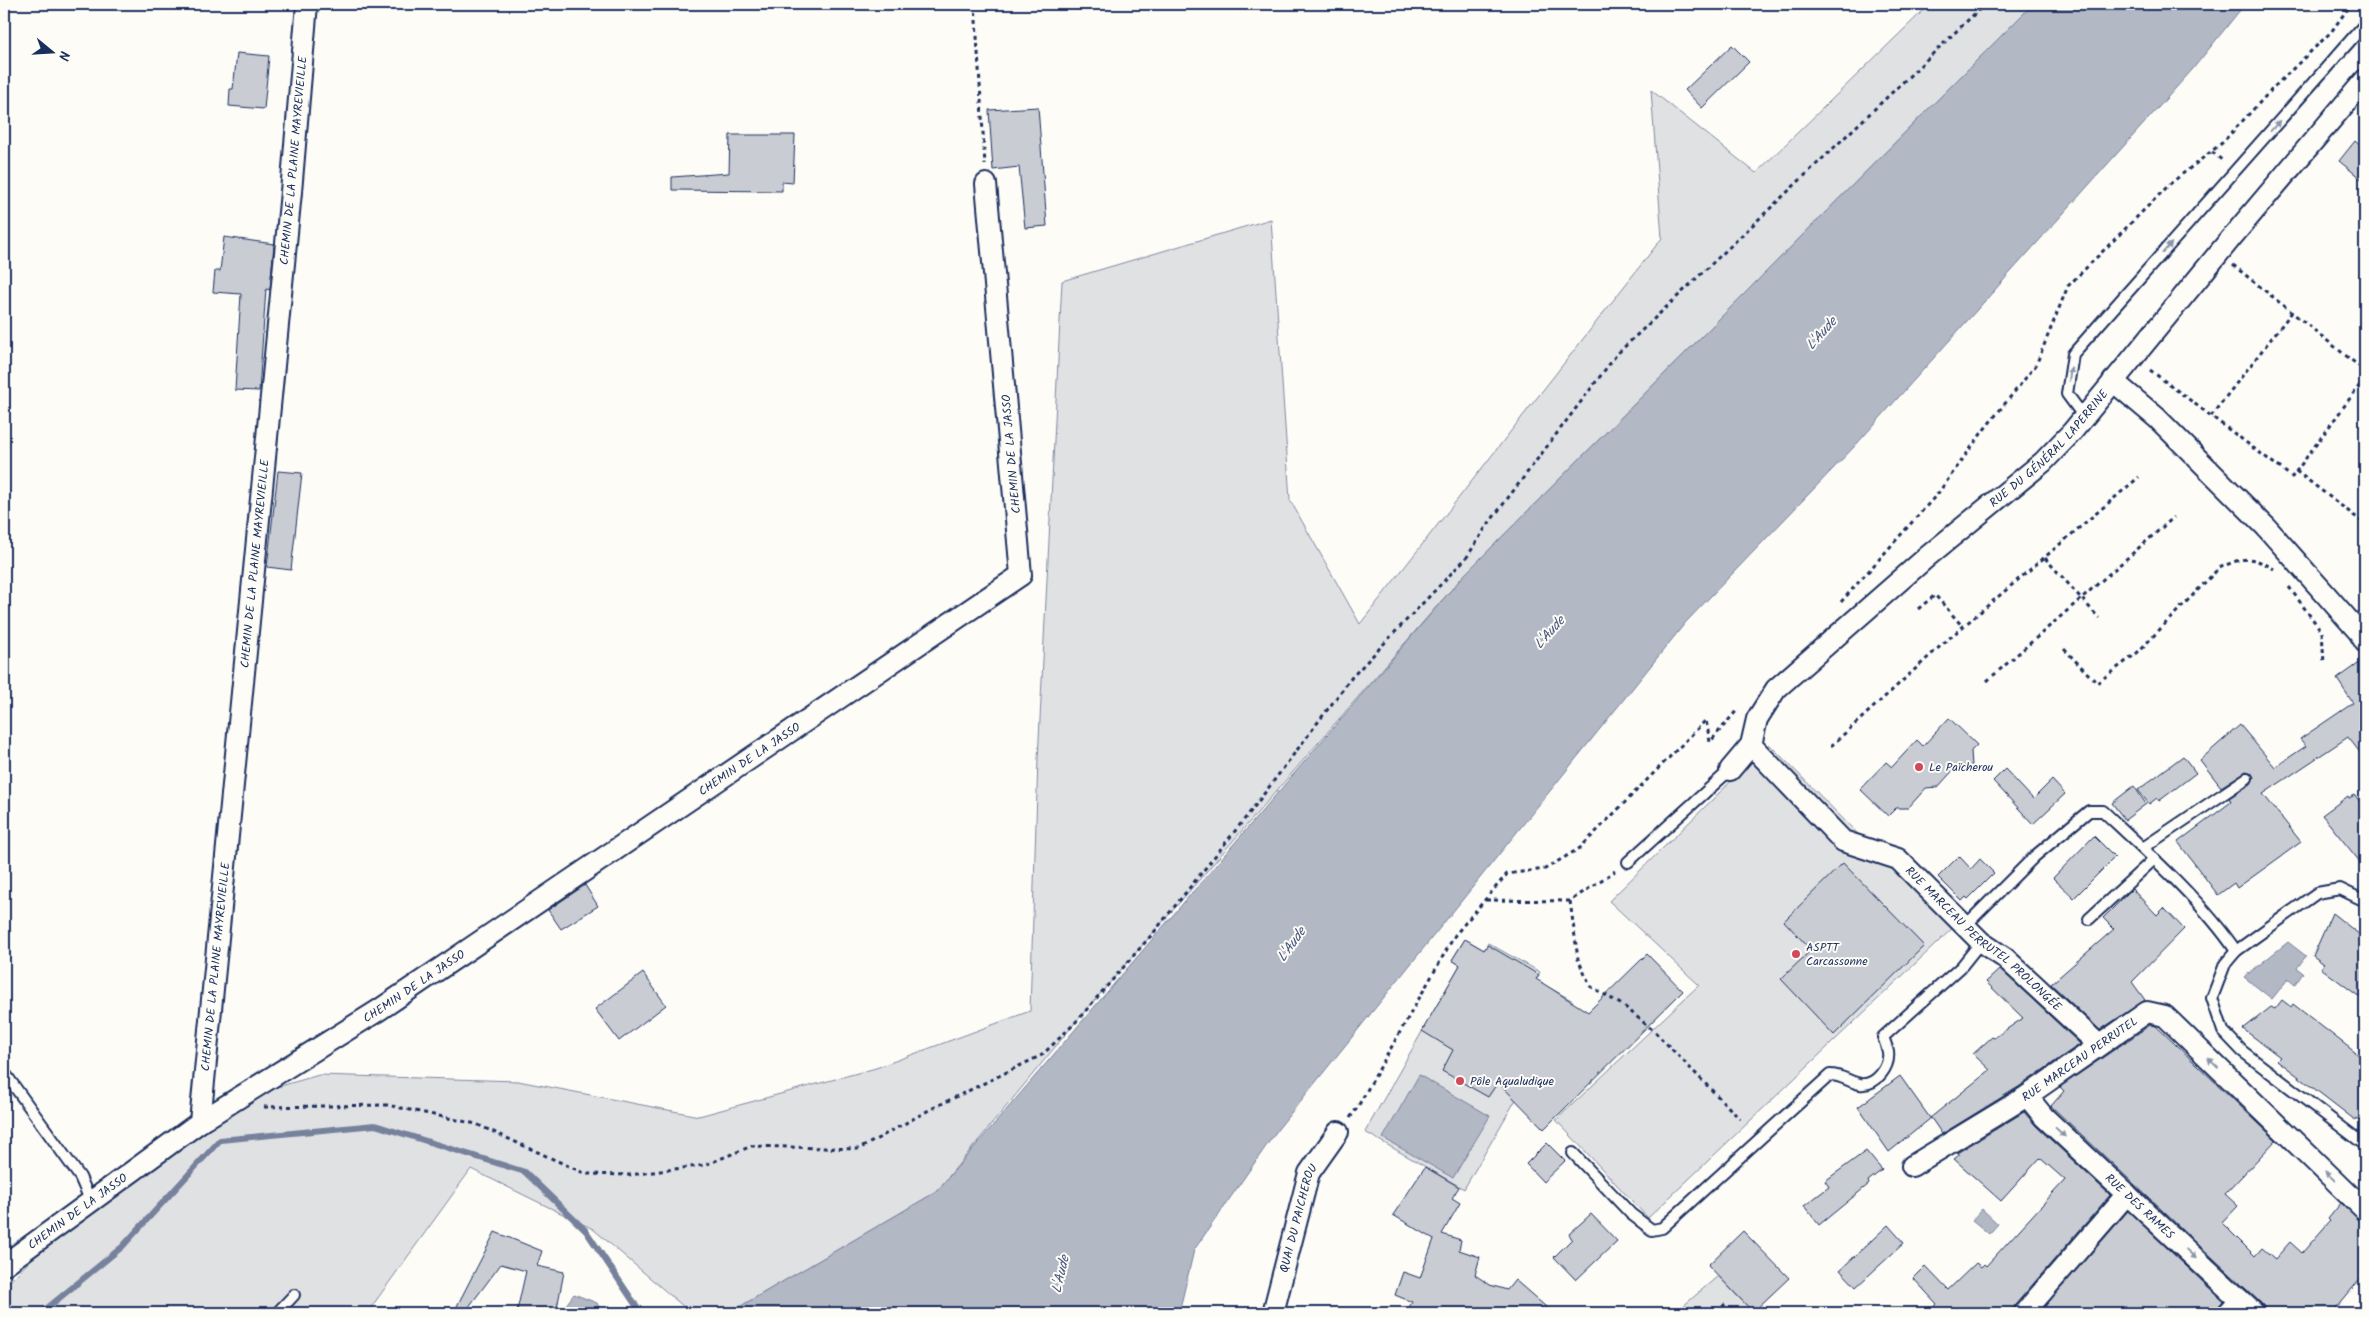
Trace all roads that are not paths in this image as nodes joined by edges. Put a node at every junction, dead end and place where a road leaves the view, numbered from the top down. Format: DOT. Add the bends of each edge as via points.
graph roads {
  1 [pos="307,4"];
  2 [pos="2365,24"];
  3 [pos="2365,80"];
  4 [pos="986,184"];
  5 [pos="2114,381"];
  6 [pos="2084,417"];
  7 [pos="2362,637"];
  8 [pos="1751,745"];
  9 [pos="1730,770"];
  10 [pos="2247,778"];
  11 [pos="2143,848"];
  12 [pos="2154,860"];
  13 [pos="1628,862"];
  14 [pos="2365,901"];
  15 [pos="2089,919"];
  16 [pos="1964,927"];
  17 [pos="1980,942"];
  18 [pos="2236,951"];
  19 [pos="2099,1045"];
  20 [pos="4,1072"];
  21 [pos="2027,1096"];
  22 [pos="200,1122"];
  23 [pos="1338,1132"];
  24 [pos="2365,1145"];
  25 [pos="1573,1153"];
  26 [pos="1912,1166"];
  27 [pos="2127,1194"];
  28 [pos="91,1202"];
  29 [pos="2365,1210"];
  30 [pos="4,1265"];
  31 [pos="294,1295"];
  32 [pos="2234,1306"];
  33 [pos="277,1313"];
  34 [pos="1273,1313"];
  35 [pos="2024,1313"];
  36 [pos="2254,1313"];
  1 -- 22 [label="street, CHEMIN DE LA PLAINE MAYREVIEILLE"];
  6 -- 2 [label="lane, one-way" via="2067,394 2073,354"];
  3 -- 5 [label="street"];
  4 -- 22 [label="street, CHEMIN DE LA JASSO" via="1021,575 379,1010"];
  5 -- 6 [label="street, RUE DU GÉNÉRAL LAPERRINE"];
  5 -- 7 [label="street, RUE DU GÉNÉRAL LAPERRINE" via="2157,418 2266,527"];
  6 -- 8 [label="street, RUE DU GÉNÉRAL LAPERRINE" via="2043,462 1928,556 1776,689 1757,719"];
  8 -- 9 [label="street, RUE DU GÉNÉRAL LAPERRINE"];
  8 -- 16 [label="street, RUE MARCEAU PERRUTEL PROLONGÉE" via="1843,841 1898,859 1956,915"];
  9 -- 13 [label="lane"];
  10 -- 11 [label="lane"];
  11 -- 12 [label="lane"];
  11 -- 16 [label="lane" via="2103,810 2089,811 2035,856"];
  12 -- 15 [label="lane"];
  12 -- 18 [label="lane" via="2221,929"];
  14 -- 18 [label="lane" via="2340,889 2317,893"];
  16 -- 17 [label="street, RUE MARCEAU PERRUTEL PROLONGÉE"];
  17 -- 19 [label="street, RUE MARCEAU PERRUTEL PROLONGÉE" via="2005,958"];
  17 -- 25 [label="lane" via="1961,967 1883,1037 1888,1053 1886,1066 1876,1081 1862,1084 1841,1075 1830,1075 1662,1228 1652,1230 1631,1214"];
  18 -- 24 [label="lane" via="2225,964 2212,998 2223,1030 2242,1051"];
  19 -- 21 [label="street, RUE MARCEAU PERRUTEL"];
  29 -- 19 [label="street, RUE MARCEAU PERRUTEL, one-way" via="2165,1016 2147,1012"];
  20 -- 28 [label="lane" via="80,1177"];
  21 -- 26 [label="street, RUE MARCEAU PERRUTEL"];
  21 -- 27 [label="street, RUE DES RAMES, one-way" via="2044,1118"];
  22 -- 28 [label="street, CHEMIN DE LA JASSO"];
  23 -- 34 [label="street, QUAI DU PAICHEROU" via="1309,1174"];
  27 -- 32 [label="street, RUE DES RAMES, one-way"];
  27 -- 35 [label="street"];
  28 -- 30 [label="street, CHEMIN DE LA JASSO"];
  31 -- 33 [label="lane"];
  32 -- 36 [label="street, RUE DES RAMES"];
}
